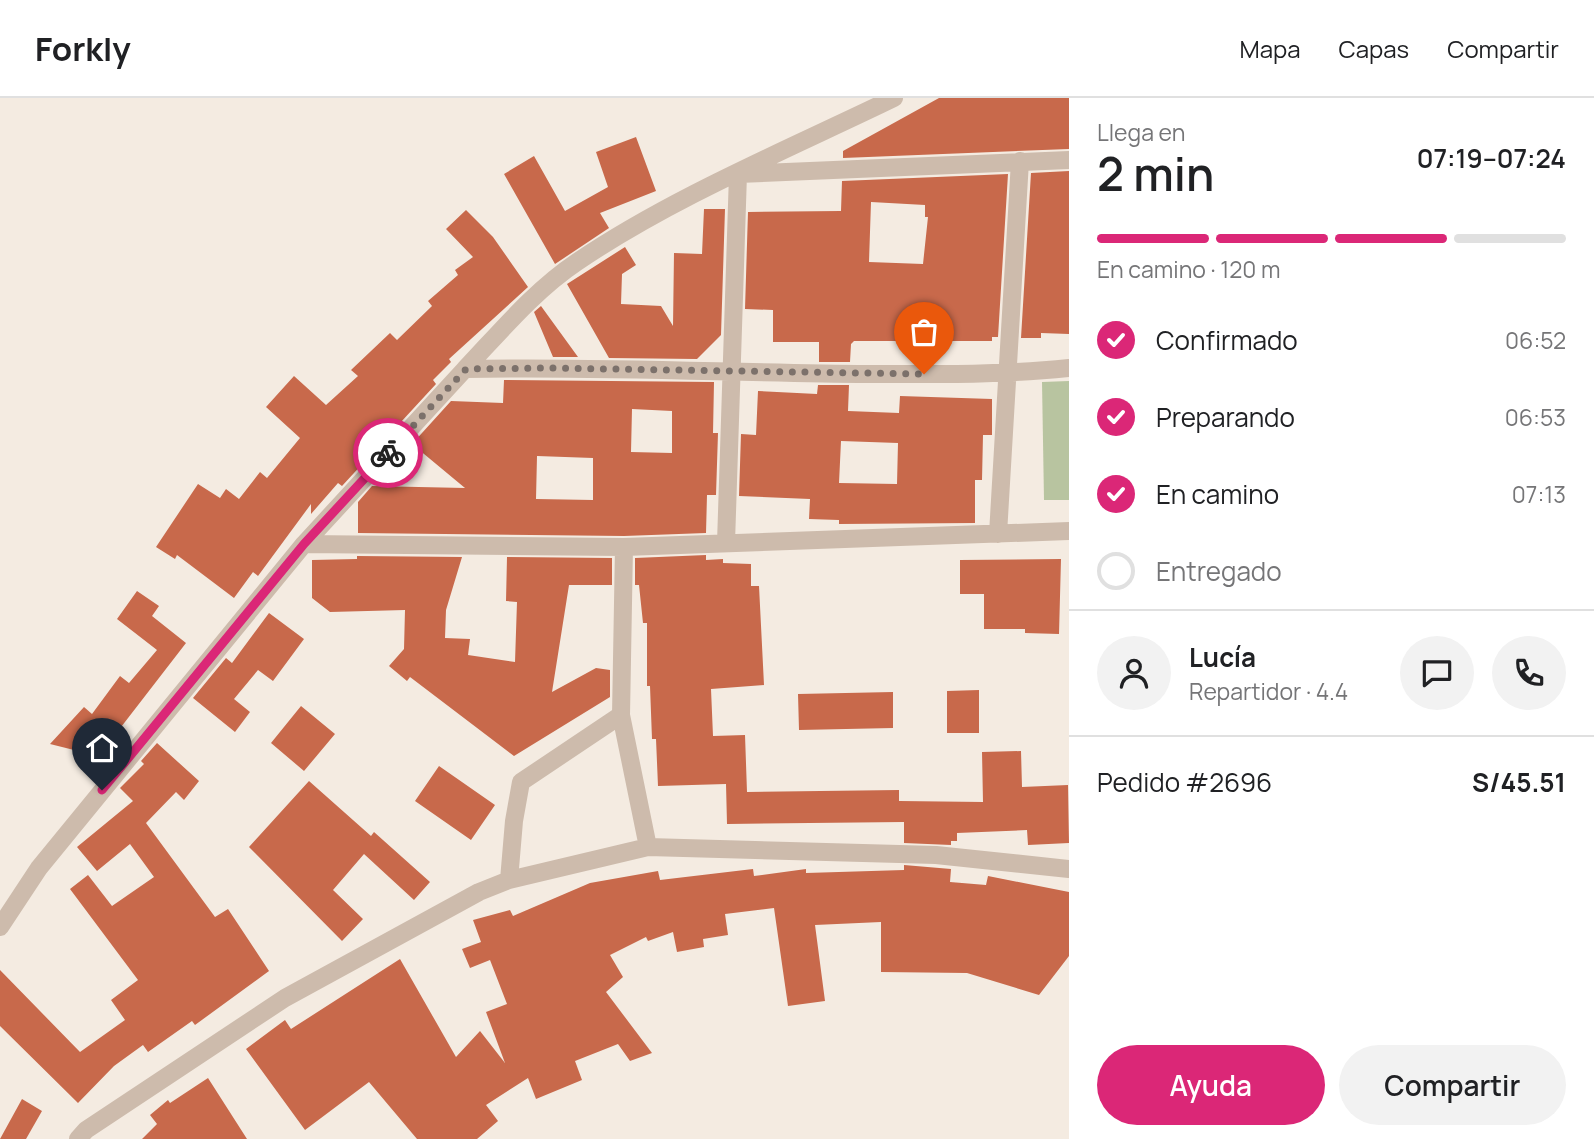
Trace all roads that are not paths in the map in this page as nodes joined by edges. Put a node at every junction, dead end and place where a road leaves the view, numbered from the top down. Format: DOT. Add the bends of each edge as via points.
graph roads {
  1 [pos="894,98"];
  2 [pos="1069,160"];
  3 [pos="1020,161"];
  4 [pos="737,174"];
  5 [pos="1069,368"];
  6 [pos="466,369"];
  7 [pos="730,373"];
  8 [pos="1007,374"];
  9 [pos="1069,531"];
  10 [pos="998,534"];
  11 [pos="726,543"];
  12 [pos="304,544"];
  13 [pos="624,547"];
  14 [pos="621,715"];
  15 [pos="648,847"];
  16 [pos="1069,869"];
  17 [pos="509,880"];
  18 [pos="0,927"];
  19 [pos="87,1136"];
  1 -- 4 [label="street"];
  2 -- 3 [label="street"];
  3 -- 4 [label="street"];
  3 -- 8 [label="street"];
  4 -- 6 [label="street" via="575,263 518,313"];
  4 -- 7 [label="street"];
  5 -- 8 [label="street"];
  6 -- 7 [label="street"];
  6 -- 12 [label="street"];
  7 -- 8 [label="street"];
  7 -- 11 [label="street"];
  8 -- 10 [label="street"];
  9 -- 10 [label="street"];
  10 -- 11 [label="street"];
  11 -- 13 [label="street"];
  12 -- 13 [label="street"];
  12 -- 18 [label="street" via="40,868"];
  13 -- 14 [label="street"];
  14 -- 15 [label="street"];
  14 -- 17 [label="street" via="521,782"];
  15 -- 16 [label="street" via="936,855"];
  15 -- 17 [label="street"];
  17 -- 19 [label="street" via="285,998"];
}
